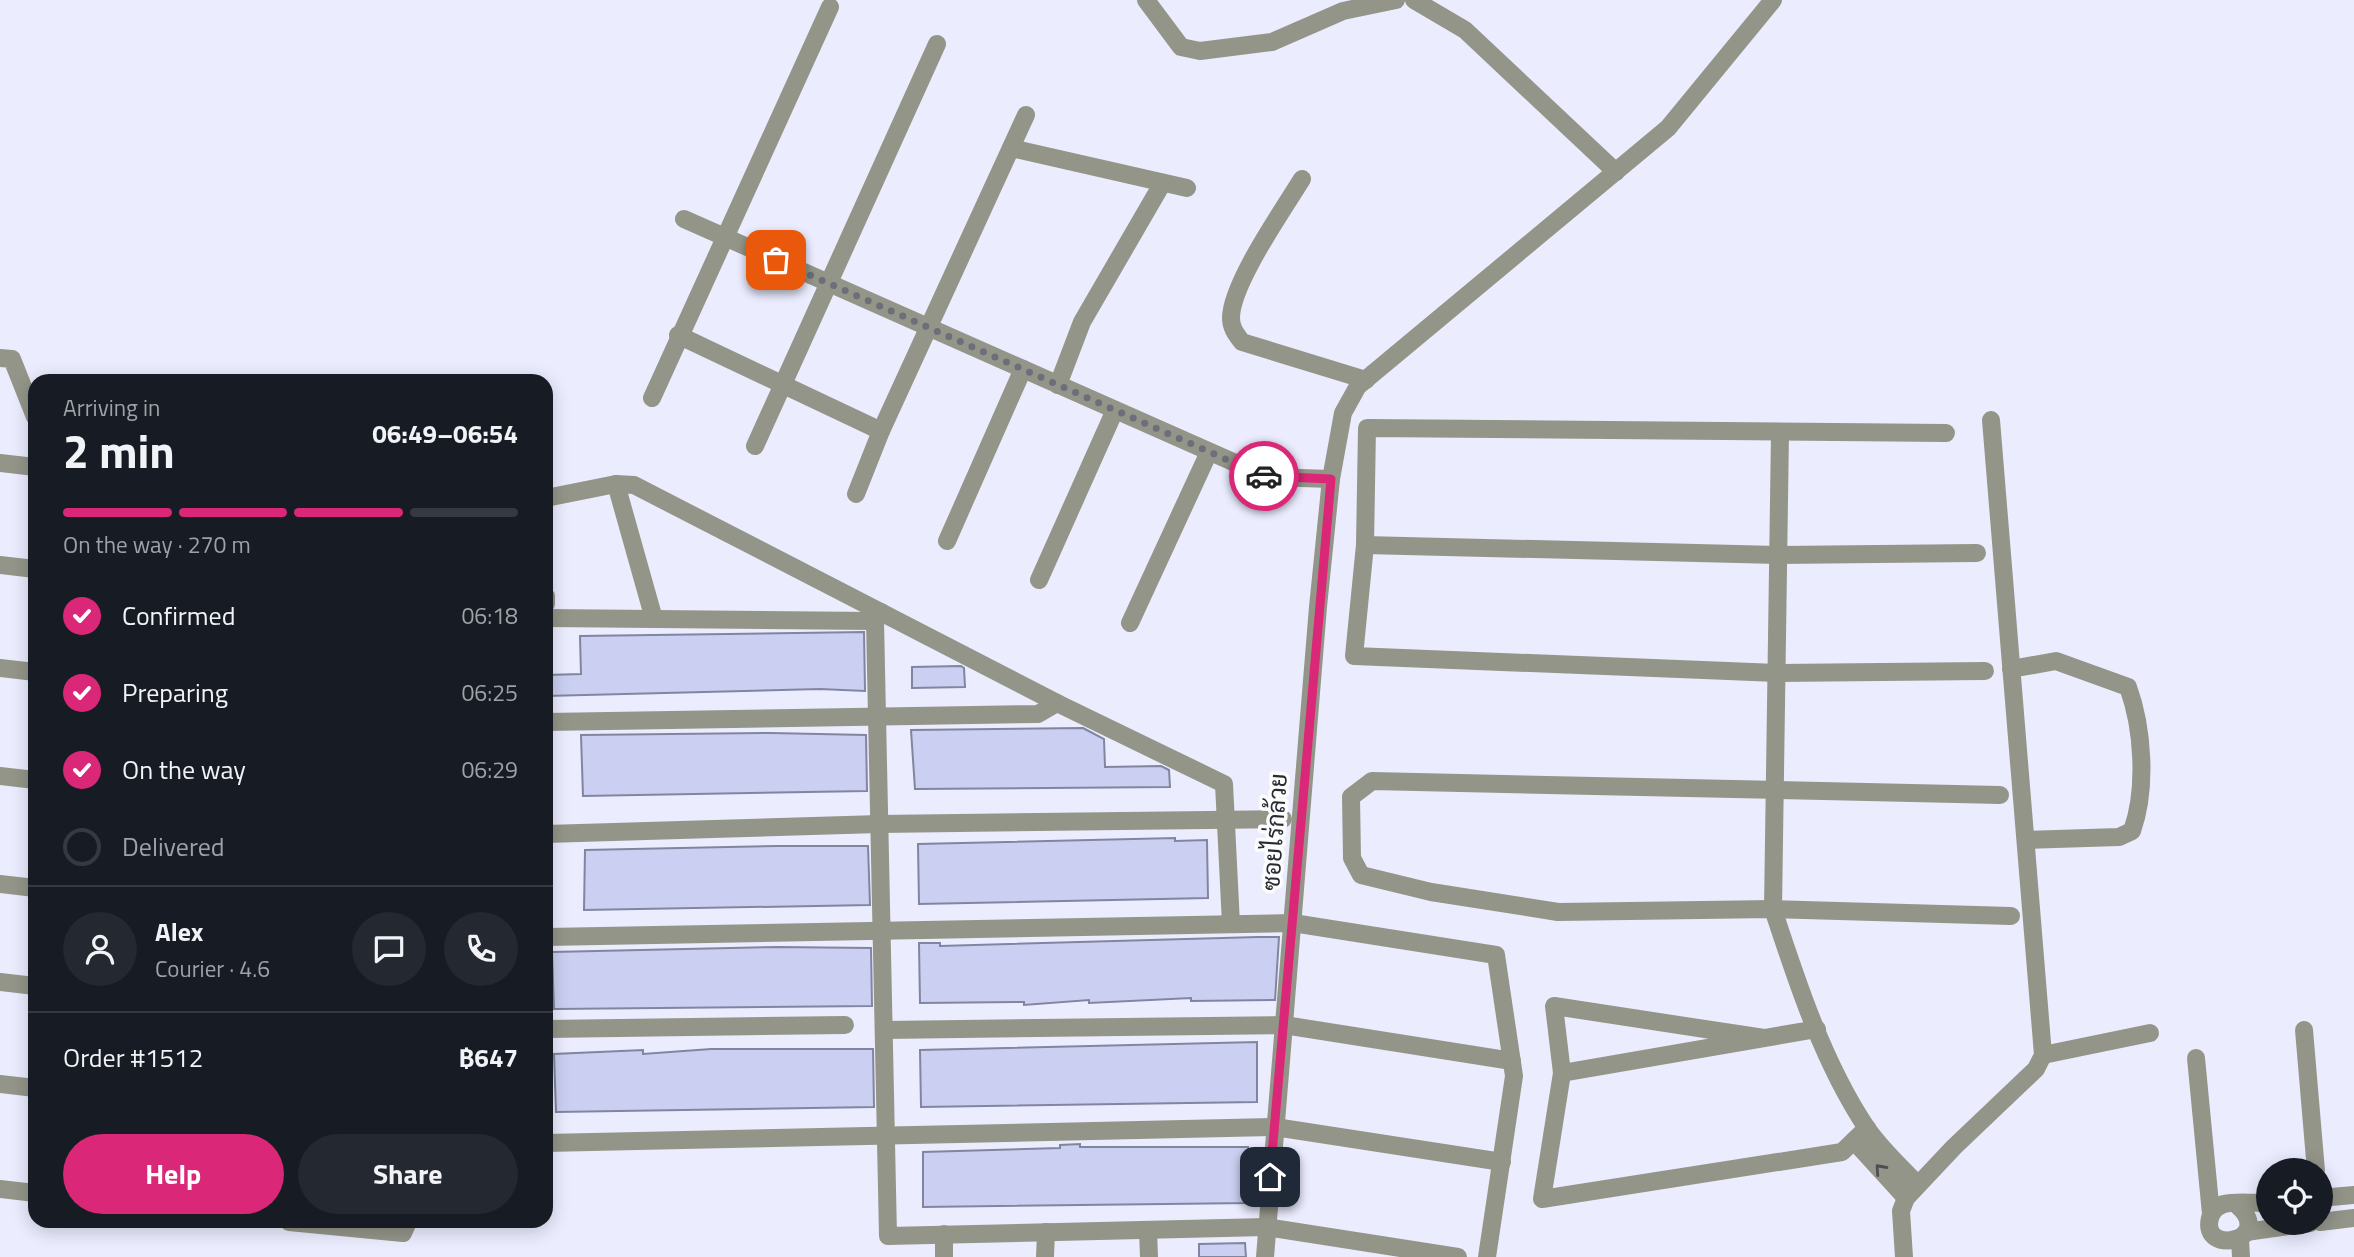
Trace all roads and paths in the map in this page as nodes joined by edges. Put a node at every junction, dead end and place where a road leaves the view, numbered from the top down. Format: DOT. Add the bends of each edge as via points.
graph roads {
  1 [pos="1146,0"];
  2 [pos="1396,0"];
  3 [pos="1414,0"];
  4 [pos="1773,0"];
  5 [pos="831,7"];
  6 [pos="937,44"];
  7 [pos="1026,115"];
  8 [pos="1011,148"];
  9 [pos="1616,172"];
  10 [pos="1302,179"];
  11 [pos="1162,184"];
  12 [pos="1186,188"];
  13 [pos="684,219"];
  14 [pos="725,237"];
  15 [pos="827,282"];
  16 [pos="929,328"];
  17 [pos="678,335"];
  18 [pos="0,358"];
  19 [pos="1023,369"];
  20 [pos="1366,380"];
  21 [pos="782,385"];
  22 [pos="1058,385"];
  23 [pos="652,398"];
  24 [pos="28,399"];
  25 [pos="1115,410"];
  26 [pos="1991,420"];
  27 [pos="881,431"];
  28 [pos="1780,433"];
  29 [pos="1946,433"];
  30 [pos="755,446"];
  31 [pos="1209,452"];
  32 [pos="0,463"];
  33 [pos="28,466"];
  34 [pos="1331,479"];
  35 [pos="616,484"];
  36 [pos="856,494"];
  37 [pos="553,497"];
  38 [pos="947,541"];
  39 [pos="1365,545"];
  40 [pos="1976,553"];
  41 [pos="1778,555"];
  42 [pos="0,565"];
  43 [pos="28,568"];
  44 [pos="1039,580"];
  45 [pos="878,617"];
  46 [pos="553,618"];
  47 [pos="654,619"];
  48 [pos="1130,623"];
  49 [pos="0,668"];
  50 [pos="2011,669"];
  51 [pos="28,671"];
  52 [pos="1985,671"];
  53 [pos="1777,673"];
  54 [pos="1058,703"];
  55 [pos="877,717"];
  56 [pos="553,722"];
  57 [pos="0,776"];
  58 [pos="28,779"];
  59 [pos="1774,792"];
  60 [pos="2000,794"];
  61 [pos="1228,819"];
  62 [pos="1283,819"];
  63 [pos="879,824"];
  64 [pos="553,834"];
  65 [pos="2026,840"];
  66 [pos="0,884"];
  67 [pos="28,887"];
  68 [pos="1773,909"];
  69 [pos="2011,916"];
  70 [pos="1231,923"];
  71 [pos="1293,923"];
  72 [pos="882,930"];
  73 [pos="553,937"];
  74 [pos="0,982"];
  75 [pos="28,985"];
  76 [pos="845,1025"];
  77 [pos="1283,1025"];
  78 [pos="1817,1028"];
  79 [pos="553,1029"];
  80 [pos="884,1030"];
  81 [pos="2304,1030"];
  82 [pos="2150,1033"];
  83 [pos="1764,1038"];
  84 [pos="2043,1055"];
  85 [pos="2196,1058"];
  86 [pos="1512,1061"];
  87 [pos="1562,1073"];
  88 [pos="0,1084"];
  89 [pos="28,1087"];
  90 [pos="1275,1126"];
  91 [pos="886,1135"];
  92 [pos="1861,1135"];
  93 [pos="553,1143"];
  94 [pos="2315,1158"];
  95 [pos="1502,1161"];
  96 [pos="0,1189"];
  97 [pos="1911,1191"];
  98 [pos="28,1192"];
  99 [pos="2354,1195"];
  100 [pos="2333,1197"];
  101 [pos="2256,1203"];
  102 [pos="2237,1205"];
  103 [pos="2211,1214"];
  104 [pos="2354,1218"];
  105 [pos="2333,1220"];
  106 [pos="1266,1227"];
  107 [pos="351,1228"];
  108 [pos="405,1228"];
  109 [pos="1148,1230"];
  110 [pos="1046,1232"];
  111 [pos="944,1234"];
  112 [pos="2212,1234"];
  113 [pos="2269,1235"];
  114 [pos="2242,1243"];
  115 [pos="1383,1251"];
  116 [pos="944,1257"];
  117 [pos="1045,1257"];
  118 [pos="1149,1257"];
  119 [pos="1265,1257"];
  120 [pos="1458,1257"];
  121 [pos="1488,1257"];
  122 [pos="1904,1257"];
  123 [pos="2214,1257"];
  1 -- 2 [label="street" via="1181,47 1200,51 1272,42 1343,11"];
  3 -- 9 [label="street" via="1465,30"];
  4 -- 9 [label="street" via="1668,128"];
  5 -- 14 [label="street"];
  6 -- 15 [label="street"];
  7 -- 8 [label="street"];
  8 -- 11 [label="street"];
  8 -- 16 [label="street"];
  9 -- 20 [label="street"];
  10 -- 20 [label="street" via="1249,265 1231,316 1233,331 1242,342"];
  11 -- 12 [label="street"];
  11 -- 22 [label="street" via="1082,322"];
  13 -- 14 [label="street"];
  14 -- 15 [label="street"];
  14 -- 17 [label="street"];
  15 -- 16 [label="street"];
  15 -- 21 [label="street"];
  16 -- 19 [label="street"];
  16 -- 27 [label="street"];
  17 -- 21 [label="street"];
  17 -- 23 [label="street"];
  18 -- 24 [label="street" via="12,359"];
  19 -- 22 [label="street"];
  19 -- 38 [label="street"];
  20 -- 34 [label="street, ซอยไร่กล้วย" via="1343,412"];
  21 -- 27 [label="street"];
  21 -- 30 [label="street"];
  22 -- 25 [label="street"];
  25 -- 31 [label="street"];
  25 -- 44 [label="street"];
  26 -- 50 [label="street"];
  27 -- 36 [label="street"];
  28 -- 29 [label="street"];
  28 -- 39 [label="street" via="1367,428"];
  28 -- 41 [label="street"];
  31 -- 34 [label="street" via="1267,477"];
  31 -- 48 [label="street"];
  32 -- 33 [label="street"];
  34 -- 71 [label="street, ซอยไร่กล้วย"];
  35 -- 37 [label="street"];
  35 -- 45 [label="street" via="634,485"];
  35 -- 47 [label="street"];
  39 -- 41 [label="street"];
  39 -- 53 [label="street" via="1354,656"];
  40 -- 41 [label="street"];
  41 -- 53 [label="street"];
  42 -- 43 [label="street"];
  45 -- 47 [label="street"];
  45 -- 54 [label="street"];
  45 -- 55 [label="street"];
  46 -- 47 [label="street"];
  49 -- 51 [label="street"];
  50 -- 65 [label="street"];
  50 -- 65 [label="street" via="2056,661 2128,688 2138,734 2140,792 2132,831 2119,837"];
  52 -- 53 [label="street"];
  53 -- 59 [label="street"];
  54 -- 55 [label="street" via="1038,714"];
  54 -- 61 [label="street" via="1224,784"];
  55 -- 56 [label="street"];
  55 -- 63 [label="street"];
  57 -- 58 [label="street"];
  59 -- 60 [label="street"];
  59 -- 68 [label="street"];
  59 -- 68 [label="street" via="1372,781 1351,797 1352,858 1360,875 1558,912"];
  61 -- 62 [label="street"];
  61 -- 63 [label="street"];
  61 -- 70 [label="street"];
  63 -- 64 [label="street"];
  63 -- 72 [label="street"];
  65 -- 84 [label="street"];
  66 -- 67 [label="street"];
  68 -- 69 [label="street"];
  68 -- 78 [label="street"];
  70 -- 71 [label="street"];
  70 -- 72 [label="street"];
  71 -- 77 [label="street, ซอยไร่กล้วย"];
  71 -- 86 [label="street" via="1496,955"];
  72 -- 73 [label="street"];
  72 -- 80 [label="street"];
  74 -- 75 [label="street"];
  76 -- 79 [label="street"];
  77 -- 80 [label="street"];
  77 -- 86 [label="street"];
  77 -- 90 [label="street, ซอยไร่กล้วย"];
  78 -- 83 [label="street"];
  78 -- 92 [label="street"];
  80 -- 91 [label="street"];
  81 -- 94 [label="street"];
  82 -- 84 [label="street"];
  83 -- 87 [label="street"];
  83 -- 87 [label="street" via="1554,1006"];
  84 -- 97 [label="street" via="2036,1069"];
  85 -- 103 [label="street"];
  86 -- 95 [label="street"];
  87 -- 92 [label="street" via="1542,1199 1842,1152"];
  88 -- 89 [label="street"];
  90 -- 91 [label="street"];
  90 -- 95 [label="street"];
  90 -- 106 [label="street, ซอยไร่กล้วย"];
  91 -- 93 [label="street"];
  91 -- 111 [label="street" via="888,1236"];
  92 -- 97 [label="street"];
  95 -- 121 [label="street"];
  96 -- 98 [label="street"];
  97 -- 122 [label="street" via="1901,1211"];
  99 -- 100 [label="street"];
  101 -- 102 [label="street"];
  102 -- 103 [label="street" via="2218,1206"];
  102 -- 114 [label="street" via="2248,1222"];
  103 -- 112 [label="street"];
  104 -- 105 [label="street"];
  106 -- 109 [label="street"];
  106 -- 115 [label="street"];
  106 -- 119 [label="street, ซอยไร่กล้วย"];
  107 -- 108 [label="street" via="403,1233"];
  109 -- 110 [label="street"];
  109 -- 118 [label="street"];
  110 -- 111 [label="street"];
  110 -- 117 [label="street"];
  111 -- 116 [label="street"];
  112 -- 114 [label="street"];
  112 -- 123 [label="street"];
  113 -- 114 [label="street"];
  115 -- 120 [label="street"];
}
